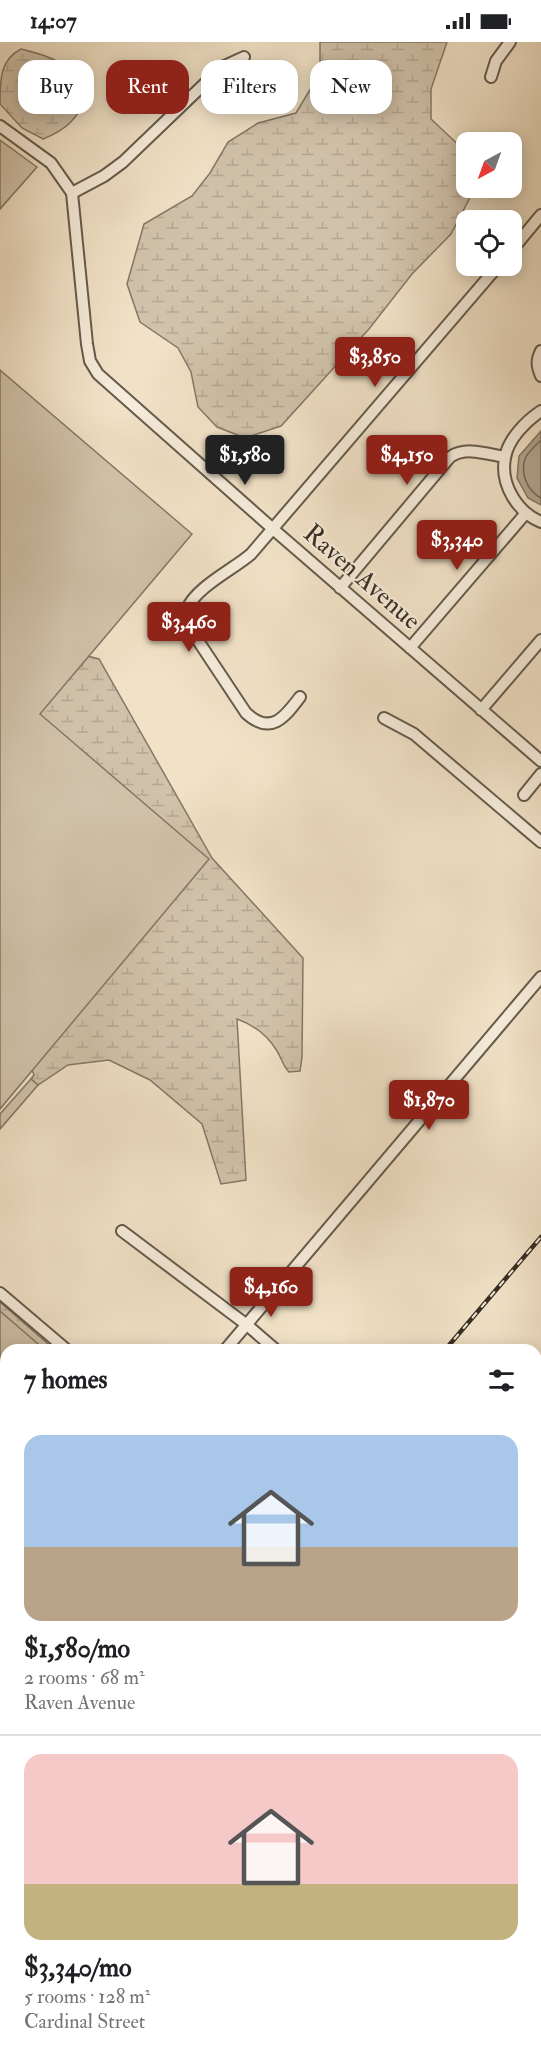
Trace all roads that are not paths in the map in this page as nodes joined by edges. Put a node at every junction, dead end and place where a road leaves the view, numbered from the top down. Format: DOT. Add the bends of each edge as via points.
graph roads {
  1 [pos="510,42"];
  2 [pos="244,57"];
  3 [pos="491,76"];
  4 [pos="0,126"];
  5 [pos="72,193"];
  6 [pos="541,215"];
  7 [pos="522,238"];
  8 [pos="489,276"];
  9 [pos="541,351"];
  10 [pos="541,376"];
  11 [pos="541,411"];
  12 [pos="505,457"];
  13 [pos="526,513"];
  14 [pos="541,522"];
  15 [pos="273,530"];
  16 [pos="340,588"];
  17 [pos="541,640"];
  18 [pos="410,648"];
  19 [pos="300,697"];
  20 [pos="481,710"];
  21 [pos="384,718"];
  22 [pos="541,761"];
  23 [pos="541,774"];
  24 [pos="524,795"];
  25 [pos="541,842"];
  26 [pos="541,977"];
  27 [pos="122,1231"];
  28 [pos="0,1293"];
  29 [pos="246,1325"];
  30 [pos="60,1344"];
  31 [pos="230,1344"];
  32 [pos="269,1344"];
  1 -- 3 [label="street"];
  2 -- 5 [label="street" via="222,67 123,162"];
  4 -- 5 [label="street, Raven Avenue" via="51,163"];
  5 -- 15 [label="street, Raven Avenue" via="90,361 111,387"];
  6 -- 7 [label="street"];
  8 -- 15 [label="street"];
  9 -- 10 [label="street" via="537,358"];
  11 -- 12 [label="street" via="517,434"];
  12 -- 13 [label="street" via="510,491"];
  12 -- 16 [label="street" via="468,451 450,457"];
  13 -- 14 [label="street"];
  13 -- 18 [label="street"];
  15 -- 16 [label="street, Raven Avenue"];
  15 -- 19 [label="street" via="243,562 194,598 186,618 252,718 267,723 282,720"];
  16 -- 18 [label="street, Raven Avenue"];
  17 -- 20 [label="street"];
  18 -- 20 [label="street, Raven Avenue"];
  20 -- 22 [label="street, Raven Avenue"];
  21 -- 25 [label="street" via="414,734"];
  23 -- 24 [label="street"];
  26 -- 29 [label="street"];
  27 -- 29 [label="street"];
  28 -- 30 [label="street"];
  29 -- 31 [label="street"];
  29 -- 32 [label="street"];
}
